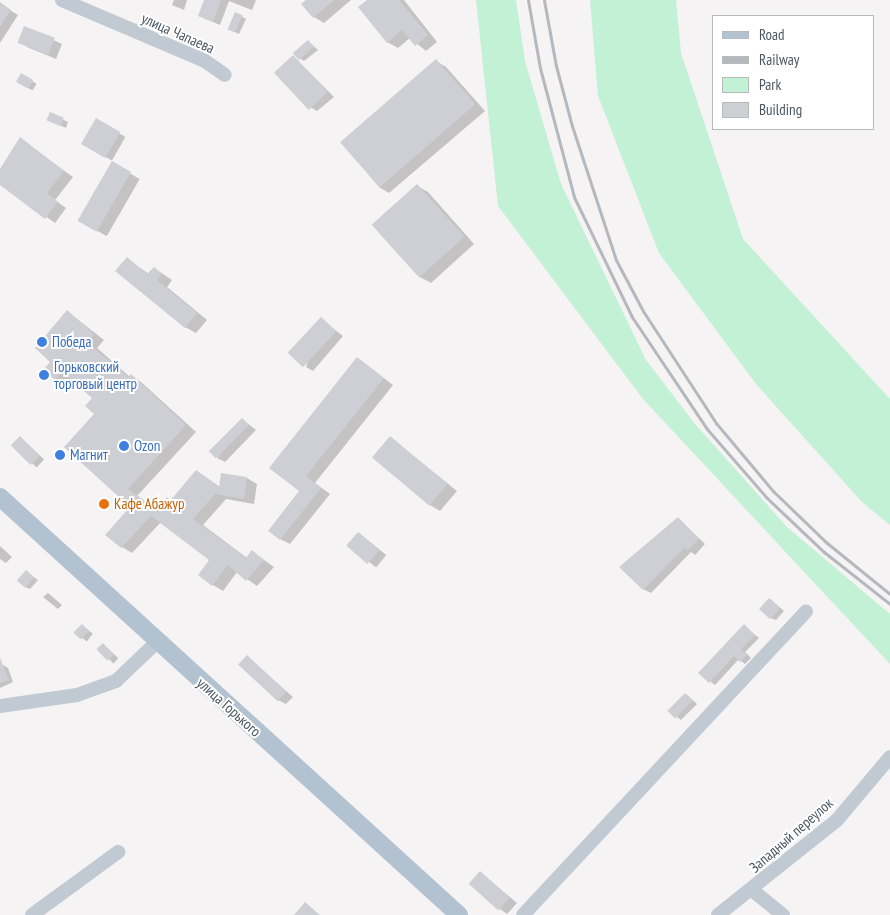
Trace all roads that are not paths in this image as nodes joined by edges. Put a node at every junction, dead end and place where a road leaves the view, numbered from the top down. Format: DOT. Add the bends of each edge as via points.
graph roads {
  1 [pos="62,0"];
  2 [pos="225,75"];
  3 [pos="0,497"];
  4 [pos="806,612"];
  5 [pos="157,642"];
  6 [pos="0,706"];
  7 [pos="890,757"];
  8 [pos="118,852"];
  9 [pos="752,890"];
  10 [pos="32,915"];
  11 [pos="459,915"];
  12 [pos="523,915"];
  13 [pos="718,915"];
  14 [pos="783,915"];
  1 -- 2 [label="street, улица Чапаева" via="205,61"];
  3 -- 5 [label="main road, улица Горького"];
  4 -- 12 [label="street"];
  5 -- 6 [label="street" via="116,681 77,695"];
  5 -- 11 [label="main road, улица Горького"];
  7 -- 9 [label="street, Западный переулок" via="837,820"];
  8 -- 10 [label="street"];
  9 -- 13 [label="street, Западный переулок"];
  9 -- 14 [label="street, Западный переулок"];
}
